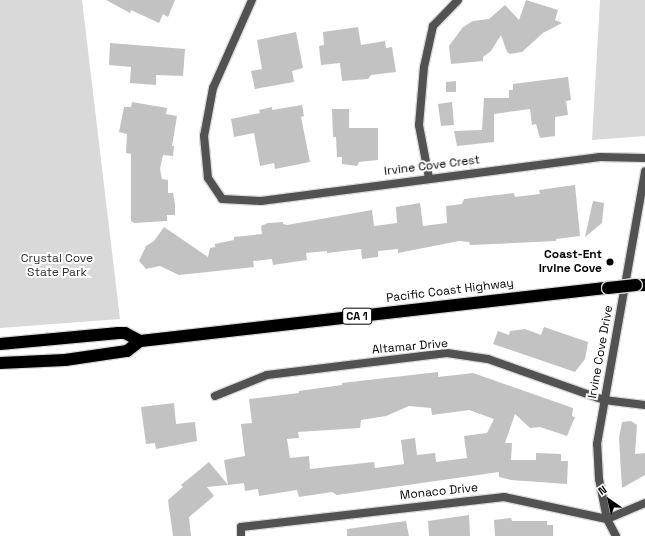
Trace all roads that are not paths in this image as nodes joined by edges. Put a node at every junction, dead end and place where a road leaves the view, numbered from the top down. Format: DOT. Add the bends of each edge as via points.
graph roads {
  1 [pos="252,0"];
  2 [pos="458,0"];
  3 [pos="645,158"];
  4 [pos="645,171"];
  5 [pos="429,178"];
  6 [pos="643,285"];
  7 [pos="140,341"];
  8 [pos="0,344"];
  9 [pos="0,363"];
  10 [pos="215,396"];
  11 [pos="604,400"];
  12 [pos="645,406"];
  13 [pos="645,503"];
  14 [pos="607,520"];
  15 [pos="241,536"];
  16 [pos="616,536"];
  1 -- 5 [label="street, Irvine Cove Crest" via="213,88 204,136 208,178 222,199 260,201"];
  2 -- 5 [label="street" via="433,26 424,67 420,125"];
  3 -- 5 [label="street, Irvine Cove Crest" via="600,157"];
  4 -- 11 [label="street, Irvine Cove Drive"];
  6 -- 7 [label="highway, Pacific Coast Highway / CA 1, bridge"];
  7 -- 8 [label="highway" via="125,333 118,333"];
  7 -- 9 [label="highway, Pacific Coast Highway / CA 1" via="127,351 65,360"];
  10 -- 11 [label="street, Altamar Drive" via="267,375 447,354 488,359"];
  11 -- 12 [label="street, Altamar Drive"];
  11 -- 14 [label="street, Irvine Cove Drive" via="597,444 599,479"];
  13 -- 14 [label="street"];
  14 -- 15 [label="street, Monaco Drive" via="504,497 241,527"];
  14 -- 16 [label="street, Irvine Cove Drive"];
}
